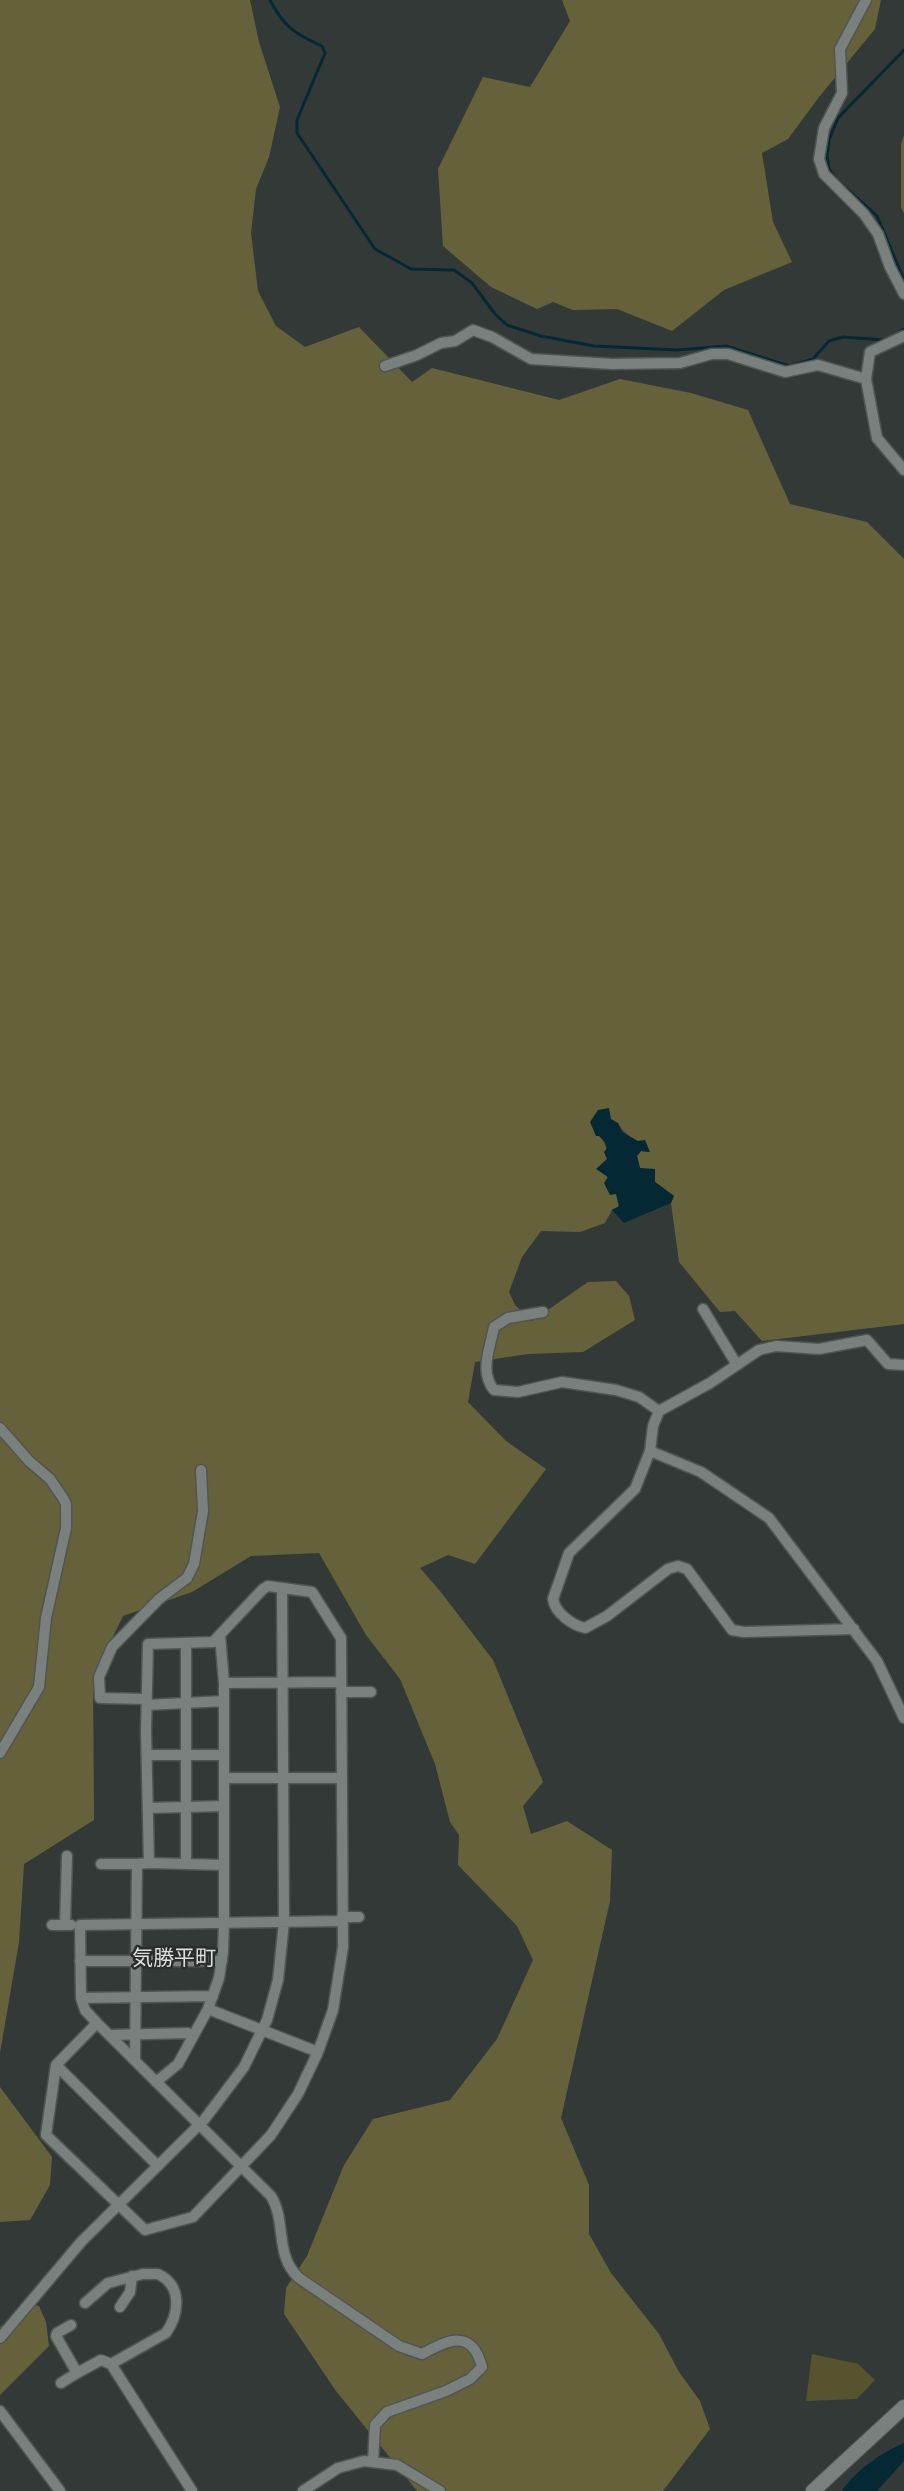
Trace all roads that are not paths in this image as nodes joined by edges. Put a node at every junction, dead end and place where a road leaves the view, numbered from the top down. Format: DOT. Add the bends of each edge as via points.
graph roads {
  1 [pos="866,0"];
  2 [pos="904,294"];
  3 [pos="904,336"];
  4 [pos="385,366"];
  5 [pos="866,379"];
  6 [pos="904,470"];
  7 [pos="703,1309"];
  8 [pos="543,1312"];
  9 [pos="737,1365"];
  10 [pos="904,1365"];
  11 [pos="659,1410"];
  12 [pos="0,1428"];
  13 [pos="650,1451"];
  14 [pos="201,1470"];
  15 [pos="282,1588"];
  16 [pos="854,1629"];
  17 [pos="220,1635"];
  18 [pos="186,1643"];
  19 [pos="224,1683"];
  20 [pos="283,1684"];
  21 [pos="341,1687"];
  22 [pos="370,1692"];
  23 [pos="224,1701"];
  24 [pos="147,1702"];
  25 [pos="185,1702"];
  26 [pos="904,1718"];
  27 [pos="0,1753"];
  28 [pos="147,1755"];
  29 [pos="186,1755"];
  30 [pos="224,1755"];
  31 [pos="224,1778"];
  32 [pos="283,1778"];
  33 [pos="341,1778"];
  34 [pos="224,1806"];
  35 [pos="148,1808"];
  36 [pos="186,1808"];
  37 [pos="67,1856"];
  38 [pos="149,1863"];
  39 [pos="101,1864"];
  40 [pos="137,1864"];
  41 [pos="186,1864"];
  42 [pos="224,1865"];
  43 [pos="359,1917"];
  44 [pos="342,1919"];
  45 [pos="138,1922"];
  46 [pos="284,1922"];
  47 [pos="224,1923"];
  48 [pos="80,1924"];
  49 [pos="52,1925"];
  50 [pos="65,1925"];
  51 [pos="80,1961"];
  52 [pos="137,1961"];
  53 [pos="222,1961"];
  54 [pos="136,1996"];
  55 [pos="213,1996"];
  56 [pos="81,1998"];
  57 [pos="208,2008"];
  58 [pos="97,2023"];
  59 [pos="262,2030"];
  60 [pos="136,2034"];
  61 [pos="109,2035"];
  62 [pos="193,2036"];
  63 [pos="318,2052"];
  64 [pos="135,2061"];
  65 [pos="56,2065"];
  66 [pos="156,2082"];
  67 [pos="199,2126"];
  68 [pos="158,2166"];
  69 [pos="243,2166"];
  70 [pos="119,2204"];
  71 [pos="132,2276"];
  72 [pos="84,2303"];
  73 [pos="120,2307"];
  74 [pos="71,2325"];
  75 [pos="0,2338"];
  76 [pos="111,2364"];
  77 [pos="77,2373"];
  78 [pos="61,2383"];
  79 [pos="904,2407"];
  80 [pos="0,2411"];
  81 [pos="373,2462"];
  82 [pos="60,2491"];
  83 [pos="192,2491"];
  84 [pos="303,2491"];
  85 [pos="440,2491"];
  86 [pos="813,2491"];
  1 -- 2 [label="street" via="840,49 842,93 824,128 819,159 824,174 878,234"];
  3 -- 5 [label="street" via="870,352"];
  4 -- 5 [label="street" via="455,341 473,330 531,360 680,363 728,354 785,372 818,365"];
  5 -- 6 [label="street" via="877,438"];
  7 -- 9 [label="street"];
  8 -- 11 [label="street" via="508,1318 494,1327 485,1369 494,1390 518,1392 562,1382 582,1384 639,1397"];
  9 -- 10 [label="street" via="759,1350 776,1346 819,1349 867,1340 888,1364"];
  9 -- 11 [label="street"];
  11 -- 13 [label="street" via="652,1426"];
  12 -- 27 [label="street" via="50,1479 66,1504 66,1528 46,1618 39,1688"];
  13 -- 16 [label="street" via="701,1472 768,1518"];
  13 -- 16 [label="street" via="635,1489 569,1553 553,1599 566,1618 579,1627 594,1625 668,1569 678,1566 687,1569 732,1630"];
  14 -- 24 [label="street" via="203,1511 194,1564 187,1578 159,1599 112,1647 99,1677 100,1698"];
  15 -- 17 [label="street" via="263,1589"];
  15 -- 20 [label="street"];
  15 -- 21 [label="street" via="312,1592 340,1635"];
  16 -- 26 [label="street" via="877,1661"];
  17 -- 18 [label="street" via="213,1642"];
  17 -- 19 [label="street"];
  18 -- 24 [label="street" via="148,1644"];
  18 -- 25 [label="street"];
  19 -- 20 [label="street"];
  19 -- 23 [label="street"];
  20 -- 21 [label="street"];
  20 -- 32 [label="street"];
  21 -- 22 [label="street"];
  21 -- 33 [label="street"];
  23 -- 25 [label="street"];
  23 -- 30 [label="street"];
  24 -- 25 [label="street"];
  24 -- 28 [label="street"];
  25 -- 29 [label="street"];
  28 -- 29 [label="street"];
  28 -- 35 [label="street"];
  29 -- 30 [label="street"];
  29 -- 36 [label="street"];
  30 -- 31 [label="street"];
  31 -- 32 [label="street"];
  31 -- 34 [label="street"];
  32 -- 33 [label="street"];
  32 -- 46 [label="street"];
  33 -- 44 [label="street"];
  34 -- 36 [label="street"];
  34 -- 42 [label="street"];
  35 -- 36 [label="street"];
  35 -- 38 [label="street"];
  36 -- 41 [label="street"];
  37 -- 50 [label="street"];
  38 -- 40 [label="street"];
  38 -- 41 [label="street"];
  39 -- 40 [label="street"];
  40 -- 45 [label="street"];
  41 -- 42 [label="street"];
  42 -- 47 [label="street"];
  43 -- 44 [label="street"];
  44 -- 46 [label="street"];
  44 -- 63 [label="street" via="338,1983"];
  45 -- 47 [label="street"];
  45 -- 48 [label="street"];
  45 -- 52 [label="street"];
  46 -- 47 [label="street"];
  46 -- 59 [label="street" via="278,1980"];
  47 -- 53 [label="street"];
  48 -- 50 [label="street"];
  48 -- 51 [label="street"];
  49 -- 50 [label="street"];
  51 -- 52 [label="street"];
  51 -- 56 [label="street"];
  52 -- 53 [label="street"];
  52 -- 54 [label="street"];
  53 -- 55 [label="street"];
  54 -- 55 [label="street"];
  54 -- 56 [label="street"];
  54 -- 60 [label="street"];
  55 -- 57 [label="street"];
  56 -- 58 [label="street" via="85,2010"];
  57 -- 59 [label="street"];
  57 -- 62 [label="street"];
  58 -- 61 [label="street"];
  58 -- 65 [label="street"];
  59 -- 63 [label="street"];
  59 -- 67 [label="street" via="244,2067"];
  60 -- 61 [label="street"];
  60 -- 62 [label="street"];
  60 -- 64 [label="street"];
  61 -- 64 [label="street"];
  62 -- 66 [label="street" via="178,2064"];
  63 -- 69 [label="street" via="298,2094 271,2135"];
  64 -- 66 [label="street"];
  65 -- 68 [label="street"];
  65 -- 70 [label="street" via="46,2134"];
  66 -- 67 [label="street"];
  67 -- 68 [label="street"];
  67 -- 69 [label="street"];
  68 -- 70 [label="street"];
  69 -- 70 [label="street" via="194,2217 145,2230"];
  69 -- 81 [label="street" via="275,2201 284,2256 299,2278 399,2346 422,2354 458,2339 471,2345 479,2356 482,2367 470,2379 387,2412 375,2425"];
  70 -- 75 [label="street" via="53,2273"];
  71 -- 72 [label="street" via="108,2283"];
  71 -- 73 [label="street" via="130,2292"];
  71 -- 76 [label="street" via="158,2274 168,2281 177,2300 176,2316 166,2333"];
  74 -- 77 [label="street" via="56,2336"];
  76 -- 77 [label="street" via="101,2360"];
  76 -- 83 [label="street"];
  77 -- 78 [label="street"];
  79 -- 86 [label="street"];
  80 -- 82 [label="street"];
  81 -- 84 [label="street" via="338,2468"];
  81 -- 85 [label="street" via="397,2465"];
}
